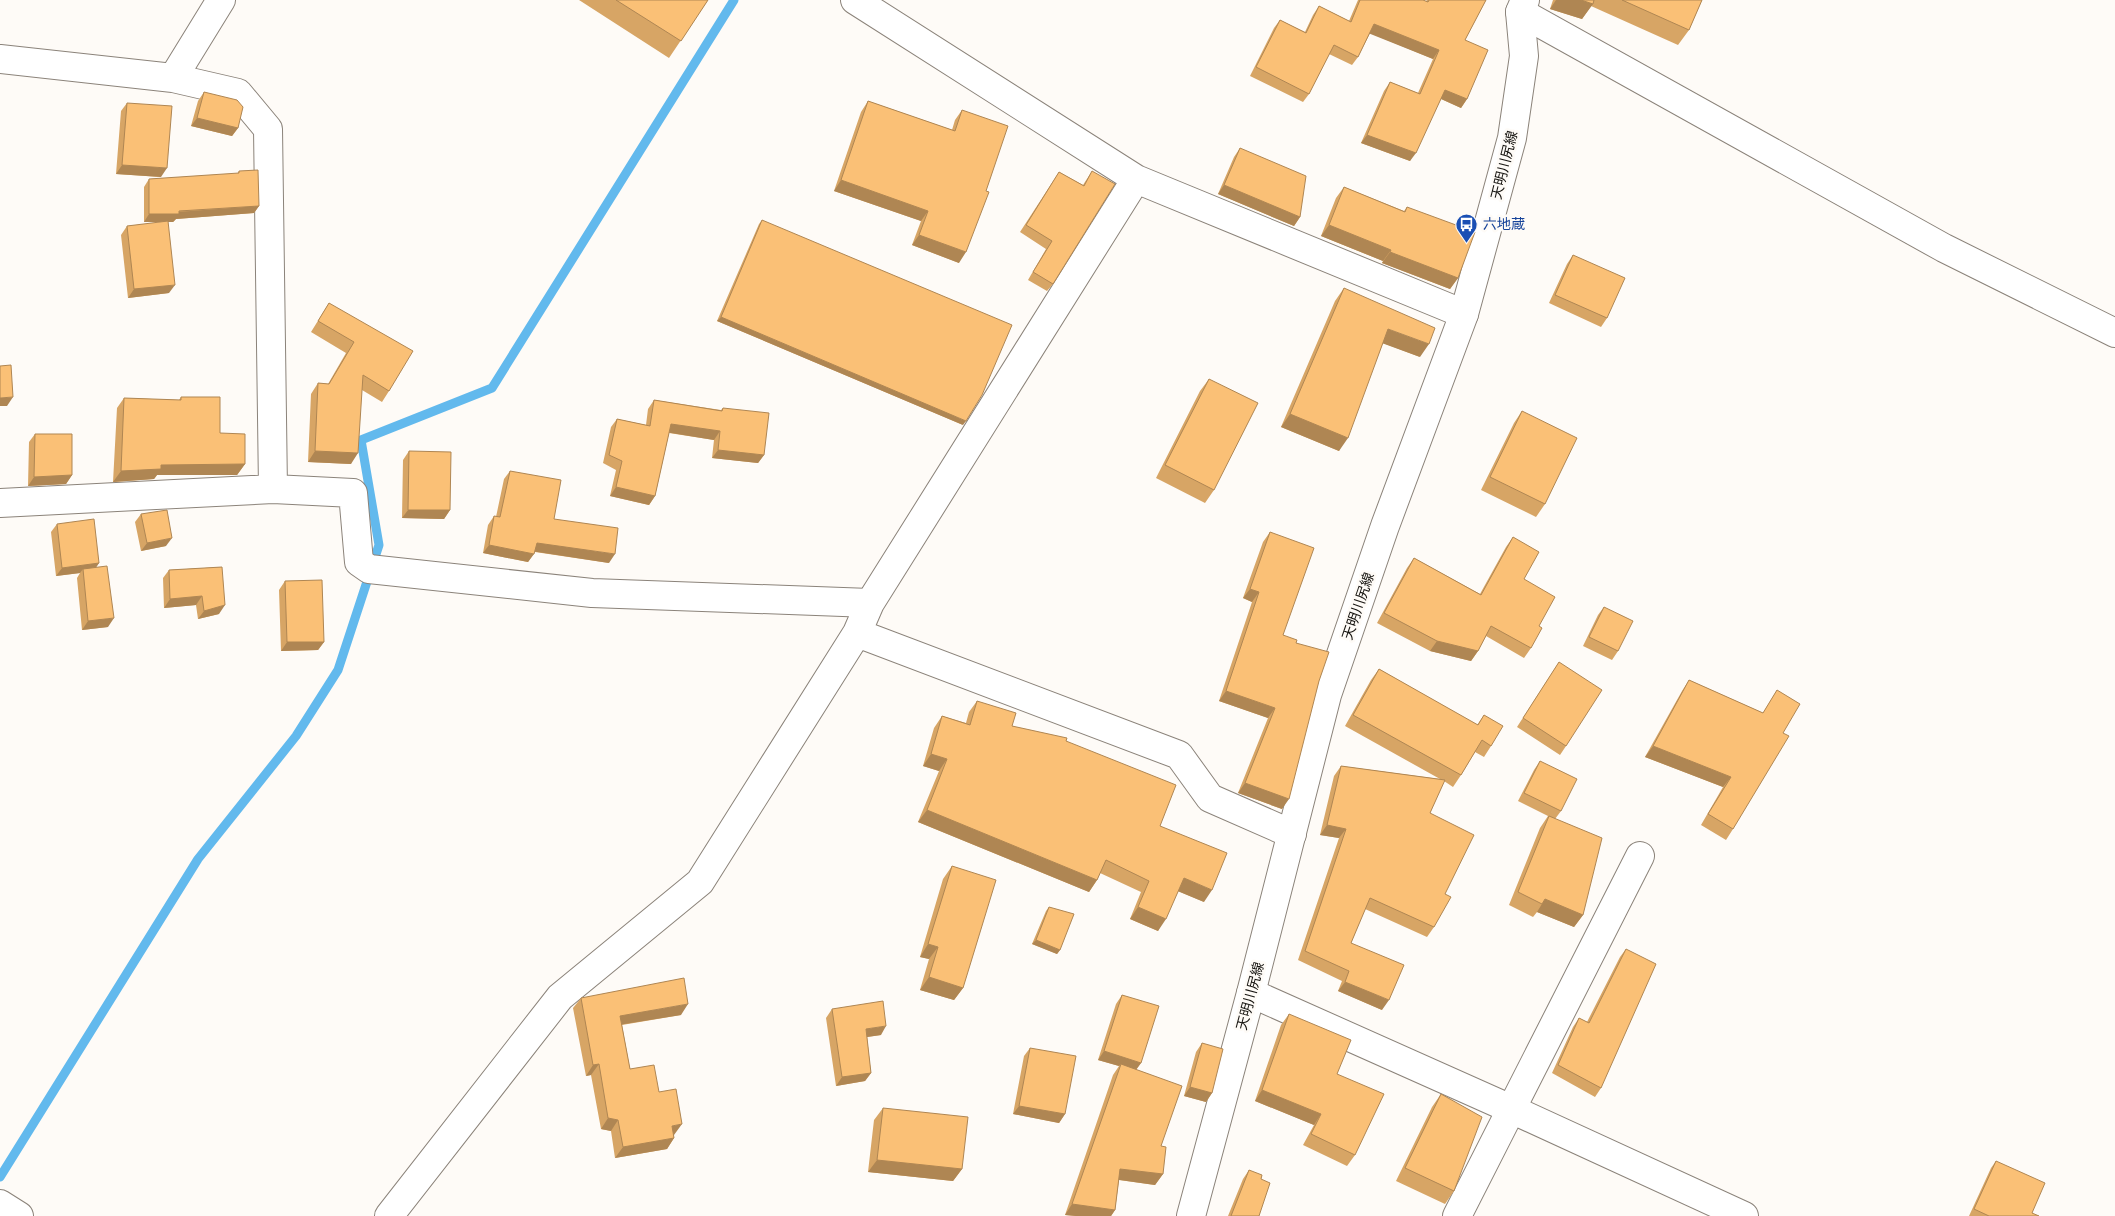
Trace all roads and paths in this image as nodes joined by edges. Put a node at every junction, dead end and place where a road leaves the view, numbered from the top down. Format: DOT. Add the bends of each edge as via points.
graph roads {
  1 [pos="220,0"];
  2 [pos="855,0"];
  3 [pos="1520,4"];
  4 [pos="0,59"];
  5 [pos="173,78"];
  6 [pos="1136,179"];
  7 [pos="1464,314"];
  8 [pos="2115,333"];
  9 [pos="273,489"];
  10 [pos="0,503"];
  11 [pos="870,603"];
  12 [pos="857,632"];
  13 [pos="1292,834"];
  14 [pos="1640,856"];
  15 [pos="1251,993"];
  16 [pos="1511,1109"];
  17 [pos="0,1204"];
  18 [pos="19,1216"];
  19 [pos="390,1216"];
  20 [pos="1191,1216"];
  21 [pos="1457,1216"];
  22 [pos="1744,1216"];
  1 -- 5 [label="street"];
  2 -- 6 [label="street"];
  3 -- 7 [label="street, 天明川尻線" via="1524,56 1512,138"];
  3 -- 8 [label="street" via="1944,248"];
  4 -- 5 [label="street"];
  5 -- 9 [label="street" via="238,93 268,129"];
  6 -- 7 [label="street"];
  6 -- 11 [label="street"];
  7 -- 13 [label="street, 天明川尻線" via="1327,695"];
  9 -- 10 [label="street"];
  9 -- 11 [label="street" via="353,493 359,562 369,568 592,593"];
  11 -- 12 [label="street"];
  12 -- 13 [label="street" via="1179,755 1210,798"];
  12 -- 19 [label="street" via="700,882 560,996"];
  13 -- 15 [label="street, 天明川尻線"];
  14 -- 16 [label="street"];
  15 -- 16 [label="street"];
  15 -- 20 [label="street, 天明川尻線"];
  16 -- 21 [label="street"];
  16 -- 22 [label="street"];
  17 -- 18 [label="street"];
}
